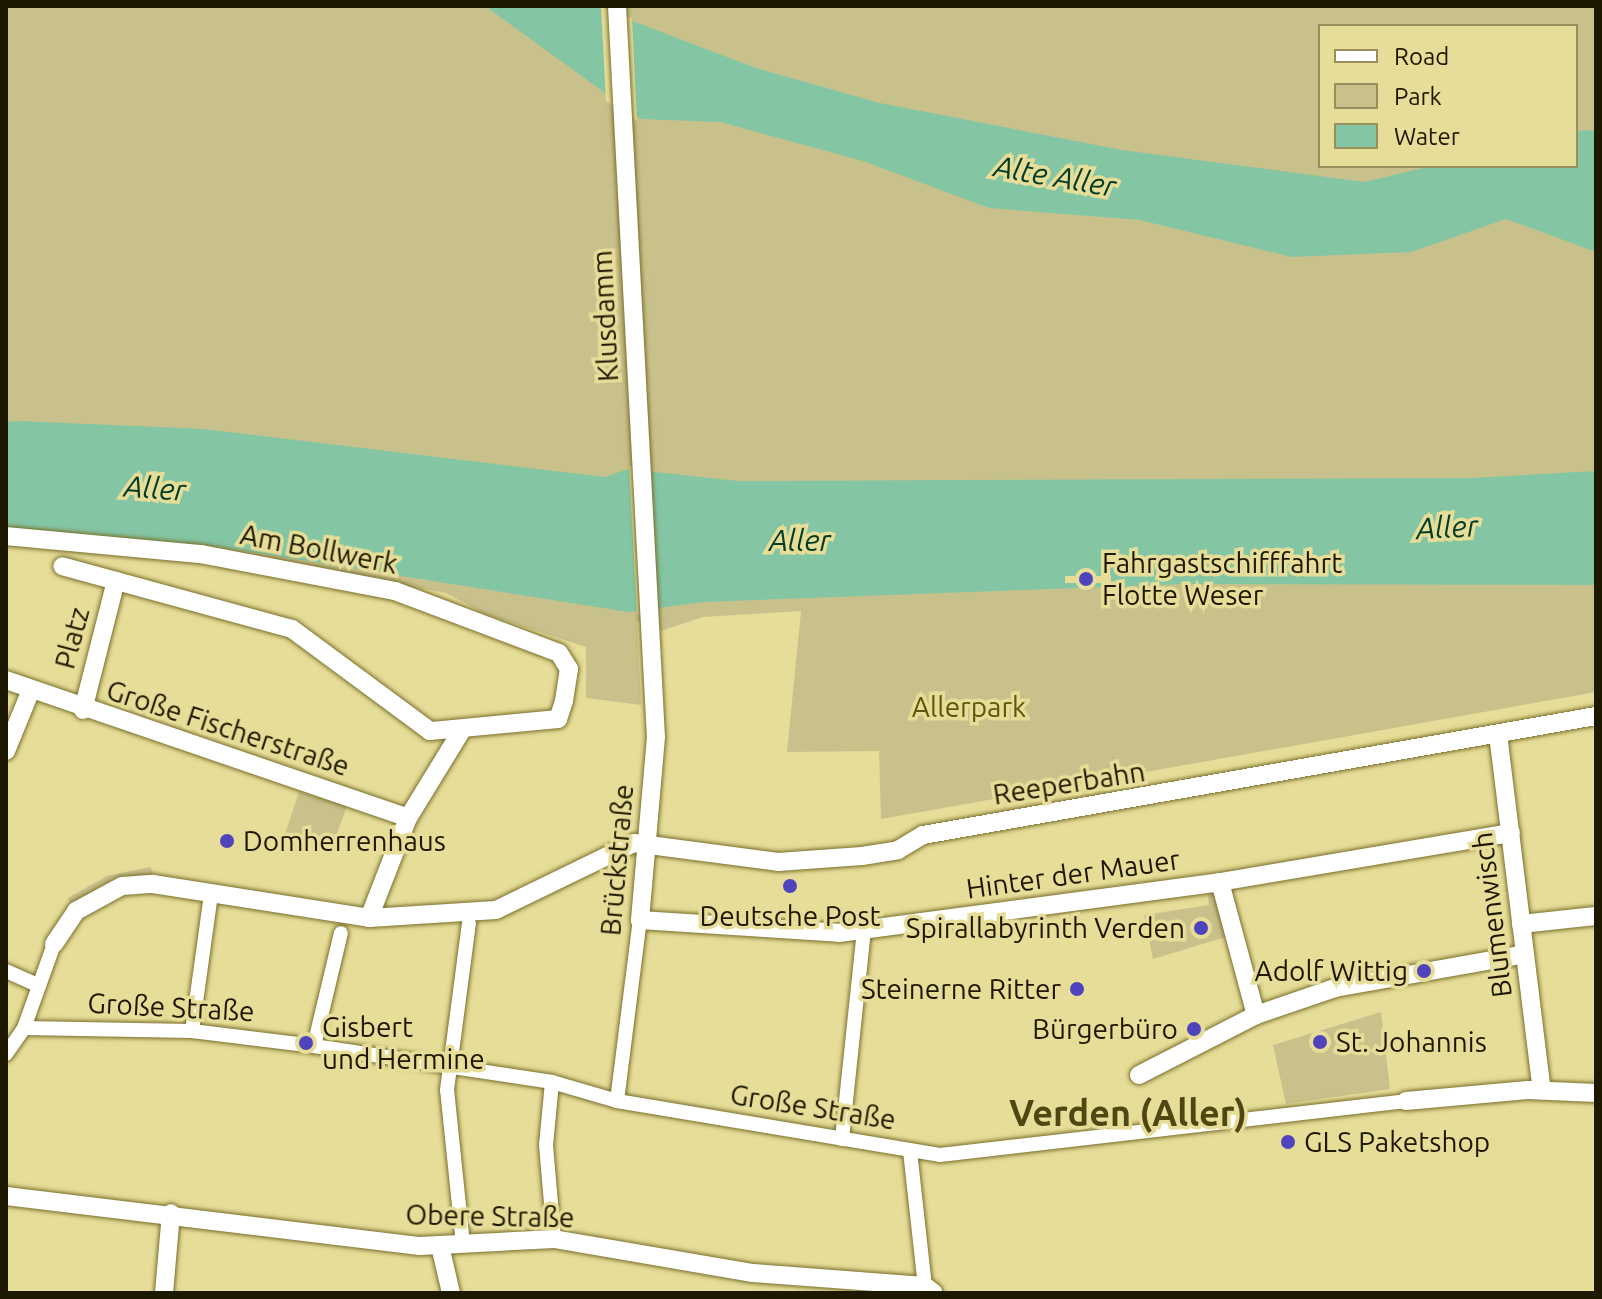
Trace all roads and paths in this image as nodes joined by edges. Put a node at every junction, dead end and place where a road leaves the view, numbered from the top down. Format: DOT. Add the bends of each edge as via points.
graph roads {
  1 [pos="617,6"];
  2 [pos="6,536"];
  3 [pos="62,566"];
  4 [pos="116,581"];
  5 [pos="648,624"];
  6 [pos="6,680"];
  7 [pos="31,690"];
  8 [pos="83,710"];
  9 [pos="1596,716"];
  10 [pos="460,733"];
  11 [pos="1498,734"];
  12 [pos="6,751"];
  13 [pos="408,818"];
  14 [pos="1511,833"];
  15 [pos="650,842"];
  16 [pos="1220,882"];
  17 [pos="211,894"];
  18 [pos="1596,916"];
  19 [pos="369,918"];
  20 [pos="640,920"];
  21 [pos="469,923"];
  22 [pos="1521,924"];
  23 [pos="864,930"];
  24 [pos="341,933"];
  25 [pos="54,944"];
  26 [pos="1525,954"];
  27 [pos="6,971"];
  28 [pos="39,986"];
  29 [pos="1256,1015"];
  30 [pos="24,1028"];
  31 [pos="192,1031"];
  32 [pos="314,1046"];
  33 [pos="6,1054"];
  34 [pos="449,1065"];
  35 [pos="1139,1075"];
  36 [pos="552,1082"];
  37 [pos="1542,1090"];
  38 [pos="1596,1093"];
  39 [pos="617,1101"];
  40 [pos="1406,1101"];
  41 [pos="842,1139"];
  42 [pos="910,1151"];
  43 [pos="6,1196"];
  44 [pos="171,1213"];
  45 [pos="554,1239"];
  46 [pos="463,1244"];
  47 [pos="440,1246"];
  48 [pos="930,1290"];
  49 [pos="164,1293"];
  50 [pos="451,1293"];
  1 -- 5 [label="street, Klusdamm"];
  2 -- 10 [label="street, Am Bollwerk" via="201,554 395,591 559,653 569,669 558,719"];
  3 -- 4 [label="street"];
  4 -- 8 [label="street, Platz"];
  4 -- 10 [label="street" via="292,629 430,731"];
  5 -- 15 [label="street, Brückstraße" via="656,737"];
  6 -- 7 [label="street, Große Fischerstraße"];
  7 -- 8 [label="street, Große Fischerstraße"];
  7 -- 12 [label="street"];
  8 -- 13 [label="street, Große Fischerstraße"];
  9 -- 11 [label="street, Reeperbahn"];
  10 -- 13 [label="street"];
  11 -- 14 [label="street, Blumenwisch"];
  11 -- 15 [label="street, Reeperbahn" via="923,835 898,850 862,856 778,862"];
  13 -- 19 [label="street"];
  14 -- 16 [label="street, Hinter der Mauer"];
  14 -- 22 [label="street, Blumenwisch"];
  15 -- 19 [label="street" via="588,860 535,896 496,910"];
  15 -- 20 [label="street, Brückstraße"];
  16 -- 23 [label="street, Hinter der Mauer"];
  16 -- 29 [label="street"];
  17 -- 19 [label="street"];
  17 -- 25 [label="street" via="153,884 108,890 76,911"];
  17 -- 31 [label="street"];
  18 -- 22 [label="street"];
  20 -- 23 [label="street, Hinter der Mauer" via="791,935"];
  20 -- 39 [label="street, Brückstraße"];
  21 -- 34 [label="street"];
  22 -- 26 [label="street, Blumenwisch"];
  23 -- 41 [label="street"];
  24 -- 32 [label="street"];
  25 -- 28 [label="street"];
  26 -- 29 [label="street" via="1380,977"];
  26 -- 37 [label="street, Blumenwisch"];
  27 -- 28 [label="street"];
  28 -- 30 [label="street"];
  29 -- 35 [label="street"];
  30 -- 31 [label="street, Große Straße"];
  30 -- 33 [label="street"];
  31 -- 32 [label="street, Große Straße"];
  32 -- 34 [label="street, Große Straße"];
  34 -- 36 [label="street, Große Straße"];
  34 -- 46 [label="street"];
  36 -- 39 [label="street, Große Straße"];
  36 -- 45 [label="street" via="546,1145"];
  37 -- 38 [label="street, Große Straße"];
  37 -- 40 [label="street, Große Straße"];
  39 -- 41 [label="street, Große Straße"];
  40 -- 42 [label="street, Große Straße" via="1016,1151"];
  41 -- 42 [label="street, Große Straße"];
  42 -- 48 [label="street"];
  43 -- 44 [label="street, Obere Straße"];
  44 -- 47 [label="street, Obere Straße"];
  44 -- 49 [label="street"];
  45 -- 46 [label="street, Obere Straße"];
  45 -- 48 [label="street, Obere Straße" via="797,1279"];
  46 -- 47 [label="street, Obere Straße"];
  47 -- 50 [label="street"];
}
